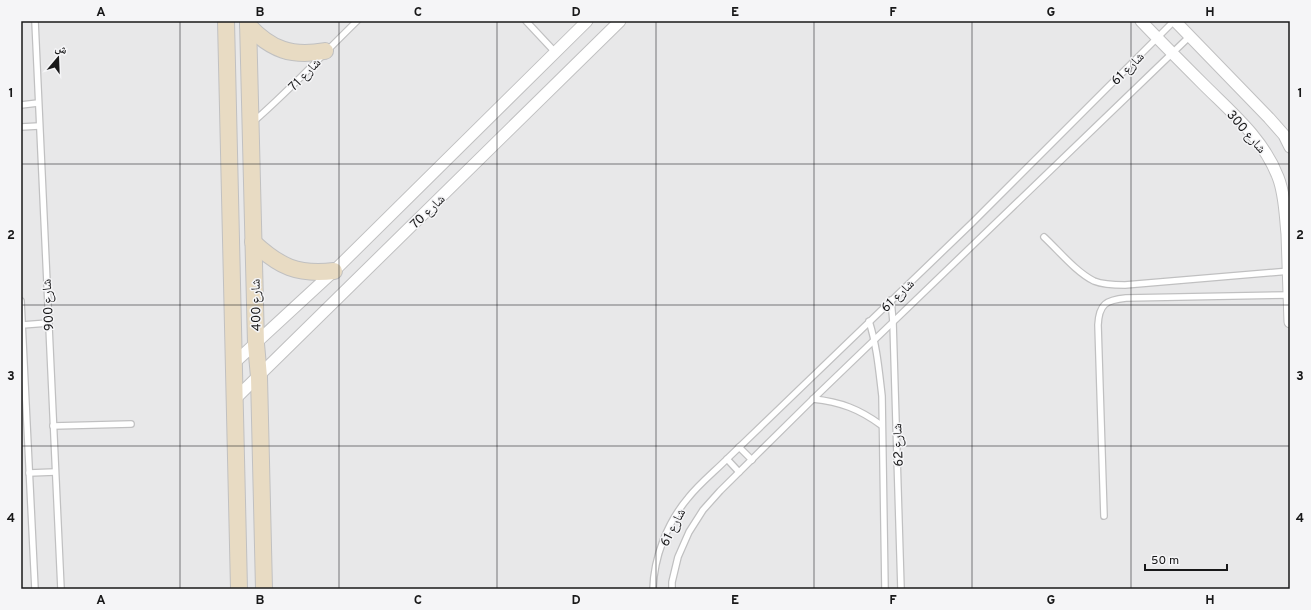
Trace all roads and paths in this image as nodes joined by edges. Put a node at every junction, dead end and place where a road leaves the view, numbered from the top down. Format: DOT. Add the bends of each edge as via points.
graph roads {
  1 [pos="35,21"];
  2 [pos="226,21"];
  3 [pos="357,21"];
  4 [pos="526,21"];
  5 [pos="587,21"];
  6 [pos="620,21"];
  7 [pos="1141,21"];
  8 [pos="1174,21"];
  9 [pos="248,23"];
  10 [pos="1189,37"];
  11 [pos="1157,38"];
  12 [pos="325,52"];
  13 [pos="555,52"];
  14 [pos="1172,53"];
  15 [pos="38,103"];
  16 [pos="21,105"];
  17 [pos="250,125"];
  18 [pos="39,126"];
  19 [pos="21,127"];
  20 [pos="1290,146"];
  21 [pos="1044,237"];
  22 [pos="253,242"];
  23 [pos="334,271"];
  24 [pos="1289,271"];
  25 [pos="1290,295"];
  26 [pos="891,300"];
  27 [pos="21,301"];
  28 [pos="869,321"];
  29 [pos="893,322"];
  30 [pos="1290,322"];
  31 [pos="48,323"];
  32 [pos="22,325"];
  33 [pos="875,340"];
  34 [pos="256,344"];
  35 [pos="233,364"];
  36 [pos="259,377"];
  37 [pos="813,399"];
  38 [pos="234,400"];
  39 [pos="24,417"];
  40 [pos="131,424"];
  41 [pos="881,425"];
  42 [pos="53,426"];
  43 [pos="739,447"];
  44 [pos="727,459"];
  45 [pos="752,460"];
  46 [pos="55,472"];
  47 [pos="739,472"];
  48 [pos="29,474"];
  49 [pos="1104,516"];
  50 [pos="35,589"];
  51 [pos="60,589"];
  52 [pos="239,589"];
  53 [pos="264,589"];
  54 [pos="653,589"];
  55 [pos="672,589"];
  56 [pos="885,589"];
  57 [pos="901,589"];
  1 -- 15 [label="lane, شارع 900"];
  2 -- 35 [label="street, شارع 400"];
  3 -- 12 [label="lane, شارع 71"];
  4 -- 13 [label="lane"];
  5 -- 13 [label="street, شارع 70"];
  6 -- 36 [label="street, شارع 70"];
  7 -- 11 [label="street, شارع 300"];
  8 -- 10 [label="street, شارع 300"];
  8 -- 11 [label="lane, شارع 61"];
  9 -- 12 [label="street" via="258,36 283,50 304,54"];
  9 -- 17 [label="street, شارع 400"];
  10 -- 14 [label="lane, شارع 61"];
  10 -- 20 [label="street, شارع 300" via="1269,118"];
  11 -- 14 [label="street, شارع 300"];
  11 -- 26 [label="lane, شارع 61"];
  12 -- 17 [label="lane, شارع 71"];
  13 -- 23 [label="street, شارع 70"];
  14 -- 24 [label="street, شارع 300" via="1247,128 1271,160 1284,197"];
  14 -- 29 [label="lane, شارع 61"];
  15 -- 16 [label="lane"];
  15 -- 18 [label="lane, شارع 900"];
  17 -- 22 [label="street, شارع 400"];
  18 -- 19 [label="lane"];
  18 -- 31 [label="lane, شارع 900"];
  21 -- 24 [label="lane" via="1082,273 1095,281 1110,285"];
  22 -- 23 [label="street" via="267,256 293,269 316,273"];
  22 -- 34 [label="street, شارع 400"];
  23 -- 34 [label="street, شارع 70"];
  24 -- 25 [label="street, شارع 300"];
  25 -- 30 [label="street, شارع 300"];
  25 -- 49 [label="lane" via="1126,298 1115,299 1106,304 1099,313 1098,325"];
  26 -- 28 [label="lane, شارع 61"];
  26 -- 29 [label="lane, شارع 62"];
  27 -- 32 [label="lane, شارع 900"];
  28 -- 33 [label="lane, شارع 62"];
  28 -- 43 [label="lane, شارع 61"];
  29 -- 33 [label="lane, شارع 61"];
  29 -- 57 [label="lane, شارع 62"];
  31 -- 32 [label="lane"];
  31 -- 42 [label="lane, شارع 900"];
  32 -- 39 [label="lane, شارع 900"];
  33 -- 37 [label="lane, شارع 61"];
  33 -- 41 [label="lane, شارع 62" via="882,396"];
  34 -- 35 [label="street, شارع 70"];
  34 -- 36 [label="street, شارع 400"];
  35 -- 38 [label="street, شارع 400"];
  36 -- 38 [label="street, شارع 70"];
  36 -- 53 [label="street, شارع 400"];
  37 -- 41 [label="lane" via="850,406"];
  37 -- 45 [label="lane, شارع 61"];
  38 -- 52 [label="street, شارع 400"];
  39 -- 48 [label="lane, شارع 900"];
  40 -- 42 [label="lane"];
  41 -- 56 [label="lane, شارع 62"];
  42 -- 46 [label="lane, شارع 900"];
  43 -- 44 [label="lane, شارع 61"];
  43 -- 45 [label="lane"];
  44 -- 47 [label="lane"];
  44 -- 54 [label="lane, شارع 61" via="687,499 674,518 657,561"];
  45 -- 47 [label="lane, شارع 61"];
  46 -- 48 [label="lane"];
  46 -- 51 [label="lane, شارع 900"];
  47 -- 55 [label="lane, شارع 61" via="703,510 689,532 678,556"];
  48 -- 50 [label="lane, شارع 900"];
}
